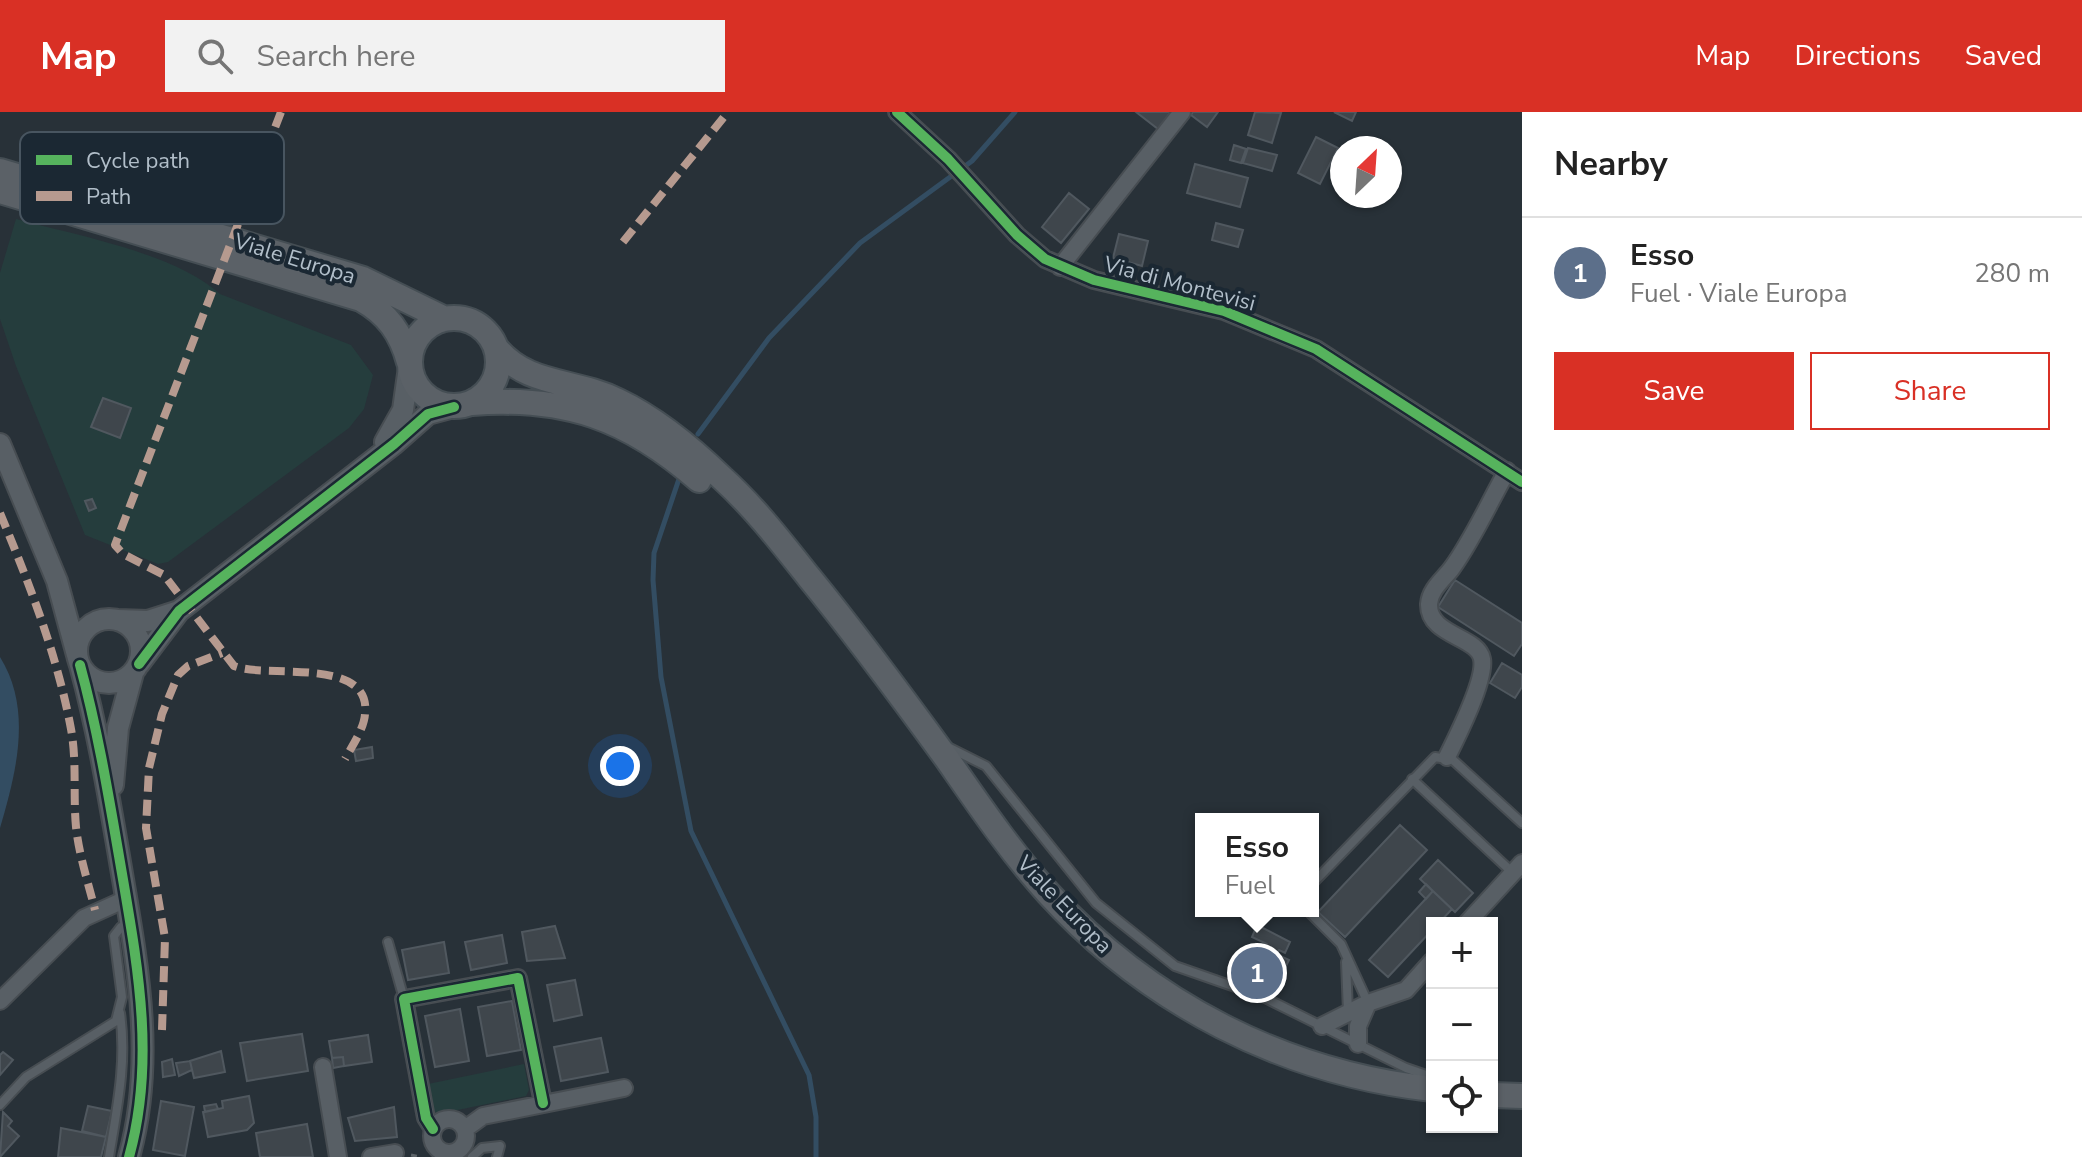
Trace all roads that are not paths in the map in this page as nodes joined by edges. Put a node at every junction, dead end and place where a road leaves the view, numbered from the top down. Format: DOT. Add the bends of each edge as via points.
graph roads {
  1 [pos="897,112"];
  2 [pos="1182,112"];
  3 [pos="0,171"];
  4 [pos="20,178"];
  5 [pos="0,191"];
  6 [pos="20,196"];
  7 [pos="128,224"];
  8 [pos="159,224"];
  9 [pos="264,259"];
  10 [pos="1060,267"];
  11 [pos="445,319"];
  12 [pos="496,348"];
  13 [pos="409,365"];
  14 [pos="463,405"];
  15 [pos="0,444"];
  16 [pos="366,463"];
  17 [pos="1507,471"];
  18 [pos="1522,482"];
  19 [pos="806,573"];
  20 [pos="57,581"];
  21 [pos="179,611"];
  22 [pos="113,620"];
  23 [pos="78,660"];
  24 [pos="136,668"];
  25 [pos="934,742"];
  26 [pos="1447,757"];
  27 [pos="1412,779"];
  28 [pos="112,817"];
  29 [pos="1522,823"];
  30 [pos="1518,868"];
  31 [pos="1319,877"];
  32 [pos="126,899"];
  33 [pos="1314,917"];
  34 [pos="1473,917"];
  35 [pos="129,924"];
  36 [pos="388,942"];
  37 [pos="1344,949"];
  38 [pos="1426,968"];
  39 [pos="404,999"];
  40 [pos="0,1001"];
  41 [pos="1368,1003"];
  42 [pos="120,1012"];
  43 [pos="1348,1013"];
  44 [pos="1322,1026"];
  45 [pos="1358,1044"];
  46 [pos="323,1067"];
  47 [pos="1426,1074"];
  48 [pos="624,1088"];
  49 [pos="1426,1088"];
  50 [pos="1498,1095"];
  51 [pos="1522,1096"];
  52 [pos="543,1103"];
  53 [pos="0,1105"];
  54 [pos="433,1129"];
  55 [pos="465,1129"];
  56 [pos="395,1153"];
  57 [pos="452,1155"];
  58 [pos="109,1157"];
  59 [pos="129,1157"];
  60 [pos="338,1157"];
  61 [pos="371,1157"];
  62 [pos="472,1157"];
  63 [pos="497,1157"];
  1 -- 10 [label="street, Via di Montevisi" via="1017,235"];
  2 -- 10 [label="street"];
  3 -- 4 [label="main road, Viale Europa"];
  5 -- 6 [label="main road, Viale Europa"];
  7 -- 9 [label="main road, Viale Europa"];
  8 -- 9 [label="main road, Viale Europa"];
  9 -- 11 [label="main road, Viale Europa" via="376,283"];
  9 -- 13 [label="main road, Viale Europa" via="371,304 397,330"];
  10 -- 17 [label="street, Via di Montevisi" via="1224,311 1316,349"];
  11 -- 12 [label="main road, Viale Europa" via="479,326"];
  11 -- 13 [label="main road" via="419,334"];
  12 -- 14 [label="main road" via="493,384"];
  12 -- 19 [label="main road, Viale Europa" via="522,372 604,395 663,429 759,514"];
  13 -- 14 [label="main road, Viale Europa" via="421,392 436,403"];
  13 -- 16 [label="street" via="401,416"];
  14 -- 16 [label="street" via="428,414"];
  14 -- 19 [label="main road, Viale Europa" via="516,400 554,404 632,430 695,476"];
  15 -- 20 [label="street"];
  16 -- 21 [label="street"];
  17 -- 18 [label="street, Via di Montevisi"];
  17 -- 26 [label="street" via="1430,599 1440,626 1482,659"];
  19 -- 25 [label="main road, Viale Europa"];
  20 -- 22 [label="street" via="83,607"];
  20 -- 23 [label="street"];
  21 -- 22 [label="street" via="148,621"];
  21 -- 24 [label="street"];
  22 -- 23 [label="street" via="97,621 81,634"];
  22 -- 24 [label="street" via="136,633 141,653"];
  23 -- 24 [label="street" via="86,674 104,683 125,680"];
  23 -- 28 [label="street"];
  24 -- 28 [label="street" via="118,728"];
  25 -- 44 [label="lane" via="986,766 1096,903 1137,939 1188,973 1247,990"];
  25 -- 49 [label="main road, Viale Europa" via="1049,894 1150,983 1207,1019 1278,1052 1351,1075"];
  26 -- 27 [label="lane" via="1431,759"];
  26 -- 29 [label="lane"];
  27 -- 30 [label="lane"];
  27 -- 31 [label="lane"];
  28 -- 32 [label="street"];
  30 -- 34 [label="street"];
  32 -- 35 [label="street"];
  32 -- 40 [label="street" via="84,918"];
  33 -- 37 [label="lane"];
  35 -- 42 [label="lane" via="114,936"];
  35 -- 59 [label="street" via="144,1023 141,1097"];
  36 -- 39 [label="lane"];
  37 -- 41 [label="lane"];
  37 -- 43 [label="lane"];
  38 -- 41 [label="street" via="1406,990"];
  39 -- 52 [label="street" via="518,978"];
  39 -- 54 [label="street" via="426,1118"];
  41 -- 43 [label="street"];
  41 -- 45 [label="street" via="1358,1026"];
  42 -- 53 [label="lane" via="116,1021 26,1077"];
  42 -- 58 [label="lane" via="122,1080"];
  43 -- 44 [label="street"];
  44 -- 45 [label="lane"];
  45 -- 47 [label="lane"];
  46 -- 60 [label="street"];
  48 -- 52 [label="street"];
  50 -- 51 [label="main road"];
  52 -- 55 [label="street" via="483,1116"];
  54 -- 55 [label="street" via="452,1119"];
  54 -- 57 [label="street" via="435,1147"];
  55 -- 57 [label="street" via="463,1147"];
  56 -- 61 [label="street"];
  62 -- 63 [label="lane" via="482,1148 500,1146"];
}
